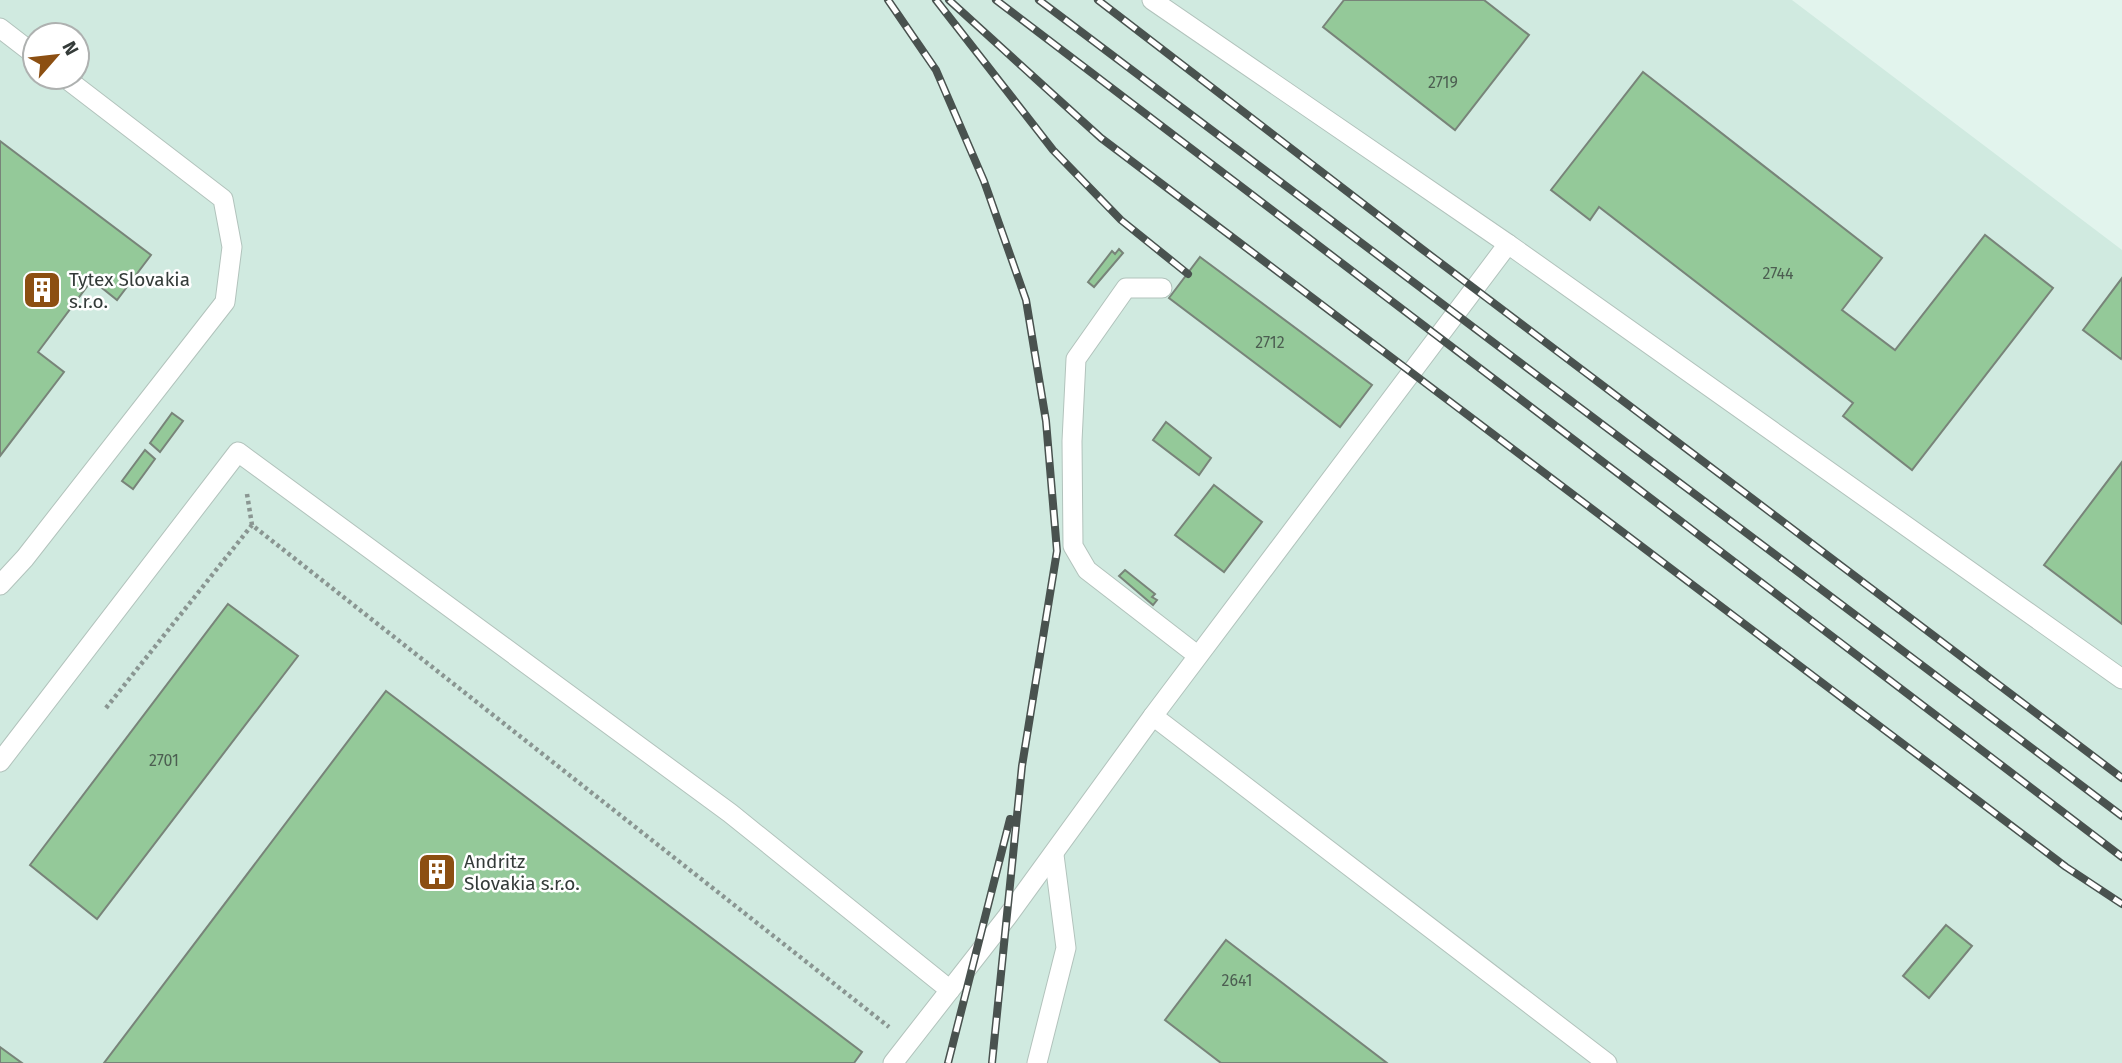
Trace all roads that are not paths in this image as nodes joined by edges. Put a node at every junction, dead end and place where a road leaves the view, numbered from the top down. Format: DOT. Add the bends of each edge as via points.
graph roads {
  1 [pos="1152,0"];
  2 [pos="0,28"];
  3 [pos="21,44"];
  4 [pos="82,91"];
  5 [pos="1508,244"];
  6 [pos="1162,288"];
  7 [pos="0,585"];
  8 [pos="1196,655"];
  9 [pos="2122,679"];
  10 [pos="1153,716"];
  11 [pos="0,762"];
  12 [pos="1054,855"];
  13 [pos="950,990"];
  14 [pos="893,1063"];
  15 [pos="1037,1063"];
  16 [pos="1607,1063"];
  1 -- 5 [label="lane"];
  2 -- 3 [label="lane"];
  4 -- 7 [label="lane" via="223,200 232,247 225,302"];
  5 -- 8 [label="lane"];
  5 -- 9 [label="lane"];
  6 -- 8 [label="lane" via="1126,288 1076,359 1073,546 1087,570"];
  8 -- 10 [label="lane"];
  10 -- 12 [label="lane"];
  10 -- 16 [label="lane"];
  11 -- 13 [label="lane" via="238,452 730,813"];
  12 -- 13 [label="lane"];
  12 -- 15 [label="lane" via="1066,948"];
  13 -- 14 [label="lane"];
}
